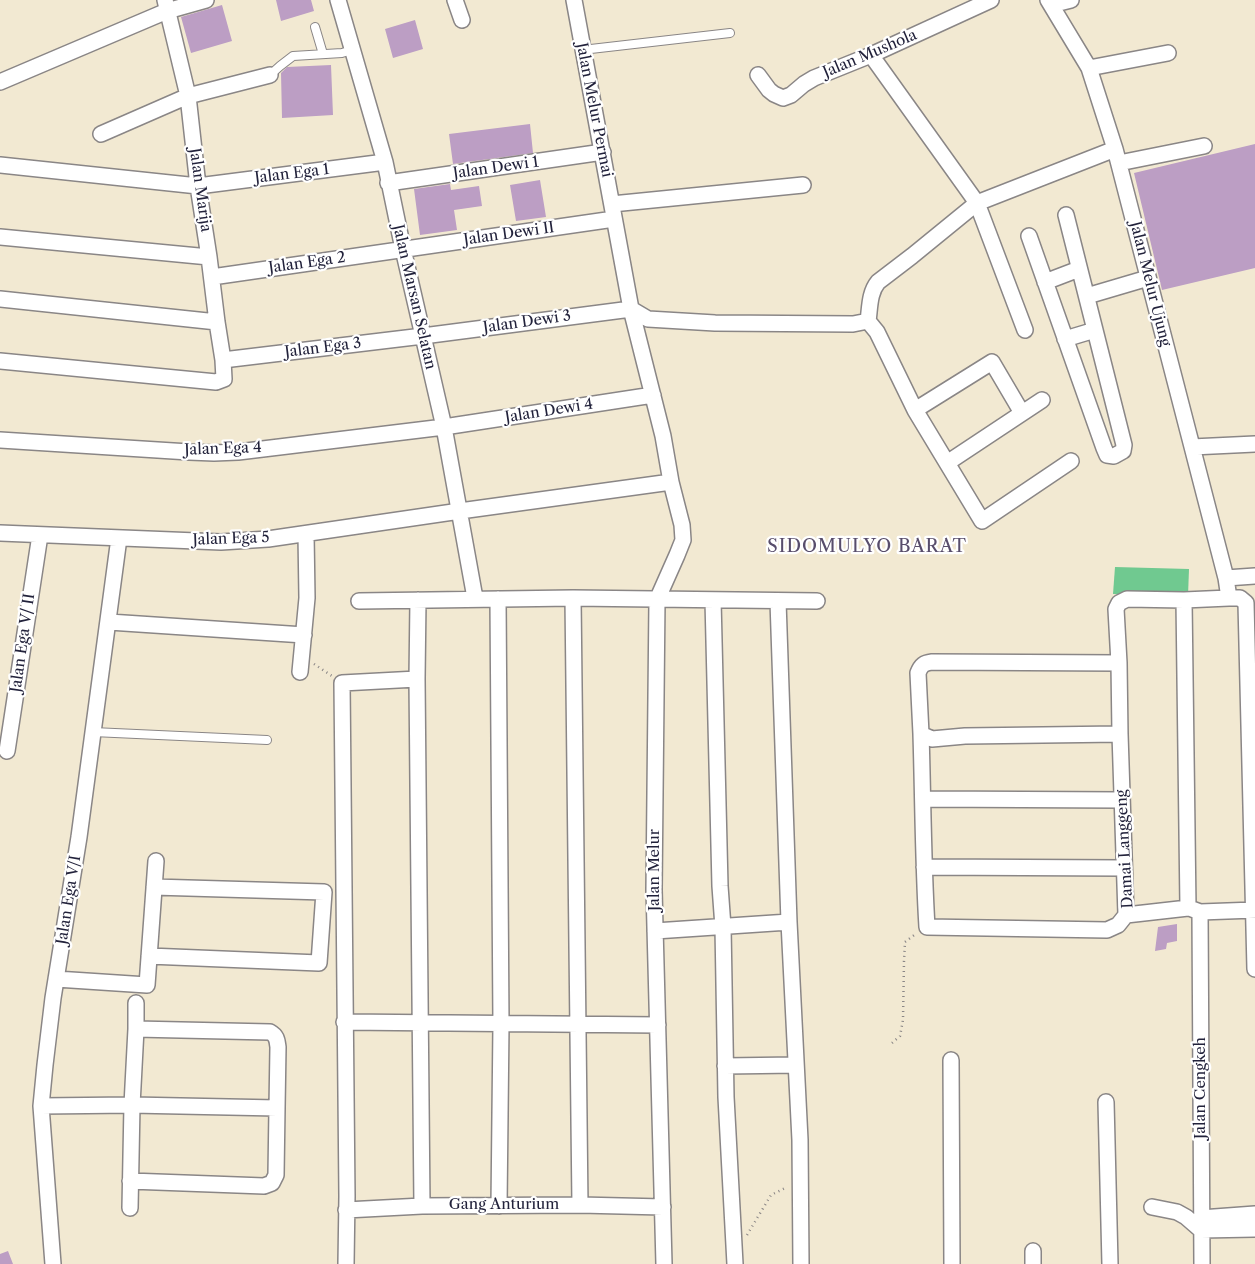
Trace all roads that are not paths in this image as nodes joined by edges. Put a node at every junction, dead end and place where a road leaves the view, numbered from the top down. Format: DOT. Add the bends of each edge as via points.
graph roads {
  1 [pos="206,0"];
  2 [pos="338,0"];
  3 [pos="455,0"];
  4 [pos="574,0"];
  5 [pos="991,0"];
  6 [pos="1071,0"];
  7 [pos="1049,3"];
  8 [pos="166,5"];
  9 [pos="462,20"];
  10 [pos="314,27"];
  11 [pos="730,33"];
  12 [pos="352,50"];
  13 [pos="582,50"];
  14 [pos="1168,52"];
  15 [pos="323,54"];
  16 [pos="871,55"];
  17 [pos="1089,68"];
  18 [pos="758,74"];
  19 [pos="270,75"];
  20 [pos="0,82"];
  21 [pos="188,96"];
  22 [pos="101,134"];
  23 [pos="1204,146"];
  24 [pos="603,152"];
  25 [pos="1117,156"];
  26 [pos="385,162"];
  27 [pos="0,165"];
  28 [pos="388,183"];
  29 [pos="803,185"];
  30 [pos="198,186"];
  31 [pos="977,203"];
  32 [pos="613,212"];
  33 [pos="1066,215"];
  34 [pos="1029,236"];
  35 [pos="0,237"];
  36 [pos="403,249"];
  37 [pos="209,257"];
  38 [pos="1079,269"];
  39 [pos="212,277"];
  40 [pos="1148,278"];
  41 [pos="1045,282"];
  42 [pos="1086,296"];
  43 [pos="0,299"];
  44 [pos="631,309"];
  45 [pos="868,321"];
  46 [pos="217,322"];
  47 [pos="1025,330"];
  48 [pos="1095,330"];
  49 [pos="422,336"];
  50 [pos="1066,339"];
  51 [pos="223,360"];
  52 [pos="0,361"];
  53 [pos="654,395"];
  54 [pos="1042,400"];
  55 [pos="915,410"];
  56 [pos="1022,413"];
  57 [pos="444,427"];
  58 [pos="0,440"];
  59 [pos="1255,444"];
  60 [pos="1192,447"];
  61 [pos="1071,461"];
  62 [pos="947,463"];
  63 [pos="671,482"];
  64 [pos="460,511"];
  65 [pos="0,533"];
  66 [pos="306,534"];
  67 [pos="40,535"];
  68 [pos="120,538"];
  69 [pos="1255,576"];
  70 [pos="1226,578"];
  71 [pos="475,598"];
  72 [pos="573,598"];
  73 [pos="1229,598"];
  74 [pos="498,599"];
  75 [pos="418,600"];
  76 [pos="657,600"];
  77 [pos="713,600"];
  78 [pos="1184,600"];
  79 [pos="359,601"];
  80 [pos="778,601"];
  81 [pos="817,602"];
  82 [pos="109,622"];
  83 [pos="304,635"];
  84 [pos="1119,663"];
  85 [pos="300,672"];
  86 [pos="417,679"];
  87 [pos="94,732"];
  88 [pos="920,734"];
  89 [pos="1120,734"];
  90 [pos="267,740"];
  91 [pos="7,752"];
  92 [pos="923,799"];
  93 [pos="1122,800"];
  94 [pos="156,861"];
  95 [pos="924,867"];
  96 [pos="1124,868"];
  97 [pos="154,887"];
  98 [pos="1194,910"];
  99 [pos="1254,910"];
  100 [pos="1126,915"];
  101 [pos="789,922"];
  102 [pos="723,927"];
  103 [pos="655,931"];
  104 [pos="149,956"];
  105 [pos="1255,969"];
  106 [pos="56,979"];
  107 [pos="136,1003"];
  108 [pos="344,1022"];
  109 [pos="420,1023"];
  110 [pos="501,1024"];
  111 [pos="578,1024"];
  112 [pos="658,1025"];
  113 [pos="136,1029"];
  114 [pos="951,1060"];
  115 [pos="725,1066"];
  116 [pos="796,1066"];
  117 [pos="1106,1102"];
  118 [pos="132,1105"];
  119 [pos="41,1106"];
  120 [pos="277,1108"];
  121 [pos="130,1181"];
  122 [pos="580,1205"];
  123 [pos="422,1206"];
  124 [pos="499,1206"];
  125 [pos="663,1207"];
  126 [pos="1152,1207"];
  127 [pos="130,1208"];
  128 [pos="346,1210"];
  129 [pos="1255,1214"];
  130 [pos="1201,1224"];
  131 [pos="1255,1229"];
  132 [pos="735,1261"];
  133 [pos="53,1264"];
  134 [pos="346,1264"];
  135 [pos="664,1264"];
  136 [pos="801,1264"];
  137 [pos="952,1264"];
  138 [pos="1110,1264"];
  139 [pos="1202,1264"];
  1 -- 8 [label="street"];
  2 -- 12 [label="street, Jalan Marsan Selatan"];
  3 -- 9 [label="street"];
  4 -- 13 [label="street, Jalan Melur Permai"];
  5 -- 16 [label="street, Jalan Mushola"];
  6 -- 7 [label="street"];
  7 -- 17 [label="street, Jalan Melur Ujung"];
  8 -- 20 [label="street"];
  8 -- 21 [label="street, Jalan Marija"];
  10 -- 15 [label="lane"];
  11 -- 13 [label="lane"];
  12 -- 15 [label="lane"];
  12 -- 26 [label="street, Jalan Marsan Selatan"];
  13 -- 24 [label="street, Jalan Melur Permai"];
  14 -- 17 [label="street"];
  15 -- 19 [label="lane" via="292,56"];
  16 -- 18 [label="street, Jalan Mushola" via="814,78 783,98 769,90"];
  16 -- 31 [label="street"];
  17 -- 25 [label="street, Jalan Melur Ujung"];
  19 -- 21 [label="street"];
  21 -- 22 [label="street"];
  21 -- 30 [label="street, Jalan Marija"];
  23 -- 25 [label="street"];
  24 -- 28 [label="street, Jalan Dewi 1"];
  24 -- 32 [label="street, Jalan Melur Permai"];
  25 -- 31 [label="street"];
  25 -- 40 [label="street, Jalan Melur Ujung"];
  26 -- 28 [label="street, Jalan Marsan Selatan"];
  26 -- 30 [label="street, Jalan Ega 1"];
  27 -- 30 [label="street, Jalan Ega 1"];
  28 -- 36 [label="street, Jalan Marsan Selatan"];
  29 -- 32 [label="street, Jalan Dewi II"];
  30 -- 37 [label="street, Jalan Marija"];
  31 -- 45 [label="street" via="878,282 872,293"];
  31 -- 47 [label="street"];
  32 -- 36 [label="street, Jalan Dewi II"];
  32 -- 44 [label="street, Jalan Melur Permai"];
  33 -- 38 [label="street"];
  34 -- 41 [label="street"];
  35 -- 37 [label="street"];
  36 -- 39 [label="street, Jalan Ega 2"];
  36 -- 49 [label="street, Jalan Marsan Selatan"];
  37 -- 39 [label="street, Jalan Marija"];
  38 -- 41 [label="street"];
  38 -- 42 [label="street"];
  39 -- 46 [label="street, Jalan Marija"];
  40 -- 42 [label="street"];
  40 -- 60 [label="street, Jalan Melur Ujung"];
  41 -- 50 [label="street"];
  42 -- 48 [label="street"];
  43 -- 46 [label="street"];
  44 -- 45 [label="street" via="654,320 853,324"];
  44 -- 49 [label="street, Jalan Dewi 3"];
  44 -- 53 [label="street, Jalan Melur"];
  45 -- 55 [label="street" via="877,332"];
  46 -- 51 [label="street, Jalan Marija"];
  48 -- 50 [label="street"];
  48 -- 50 [label="street" via="1124,445 1122,451 1114,456 1107,455 1104,448"];
  49 -- 51 [label="street, Jalan Ega 3"];
  49 -- 57 [label="street, Jalan Marsan Selatan"];
  51 -- 52 [label="street, Jalan Marija" via="224,379 216,382"];
  53 -- 57 [label="street, Jalan Dewi 4"];
  53 -- 63 [label="street, Jalan Melur"];
  54 -- 56 [label="street"];
  55 -- 56 [label="street" via="992,362"];
  55 -- 62 [label="street"];
  56 -- 62 [label="street"];
  57 -- 58 [label="street, Jalan Ega 4" via="214,453"];
  57 -- 64 [label="street, Jalan Marsan Selatan"];
  59 -- 60 [label="street"];
  60 -- 70 [label="street, Jalan Melur Ujung"];
  61 -- 62 [label="street" via="982,521"];
  63 -- 64 [label="street, Jalan Ega 5"];
  63 -- 76 [label="street, Jalan Melur" via="682,525 682,540"];
  64 -- 66 [label="street, Jalan Ega 5"];
  64 -- 71 [label="street, Jalan Marsan Selatan"];
  65 -- 67 [label="street, Jalan Ega 5"];
  66 -- 68 [label="street, Jalan Ega 5" via="228,542"];
  66 -- 83 [label="street"];
  67 -- 68 [label="street, Jalan Ega 5"];
  67 -- 91 [label="street, Jalan Ega V/ II"];
  68 -- 82 [label="street, Jalan Ega V/I"];
  69 -- 70 [label="street"];
  70 -- 73 [label="street, Jalan Melur Ujung"];
  71 -- 74 [label="street"];
  71 -- 75 [label="street"];
  72 -- 74 [label="street"];
  72 -- 76 [label="street"];
  72 -- 111 [label="street"];
  73 -- 78 [label="street, Damai Langgeng"];
  73 -- 99 [label="street" via="1240,598 1246,603"];
  74 -- 110 [label="street"];
  75 -- 79 [label="street"];
  75 -- 86 [label="street"];
  76 -- 77 [label="street"];
  76 -- 103 [label="street, Jalan Melur"];
  77 -- 80 [label="street"];
  77 -- 102 [label="street"];
  78 -- 84 [label="street, Damai Langgeng" via="1127,599 1119,603 1116,609"];
  78 -- 98 [label="street"];
  80 -- 81 [label="street"];
  80 -- 101 [label="street"];
  82 -- 83 [label="street"];
  82 -- 87 [label="street, Jalan Ega V/I"];
  83 -- 85 [label="street"];
  84 -- 88 [label="street" via="924,663 918,673"];
  84 -- 89 [label="street, Damai Langgeng"];
  86 -- 108 [label="street" via="342,683"];
  86 -- 109 [label="street"];
  87 -- 90 [label="lane"];
  87 -- 106 [label="street, Jalan Ega V/I"];
  88 -- 89 [label="street" via="932,739"];
  88 -- 92 [label="street"];
  89 -- 93 [label="street, Damai Langgeng"];
  92 -- 93 [label="street"];
  92 -- 95 [label="street"];
  93 -- 96 [label="street, Damai Langgeng"];
  94 -- 97 [label="street"];
  95 -- 96 [label="street"];
  95 -- 100 [label="street" via="927,927 1107,930 1118,925"];
  96 -- 100 [label="street, Damai Langgeng"];
  97 -- 104 [label="street"];
  97 -- 104 [label="street" via="324,892 321,945 319,963"];
  98 -- 99 [label="street, Damai Langgeng"];
  98 -- 100 [label="street, Damai Langgeng"];
  98 -- 130 [label="street, Jalan Cengkeh"];
  99 -- 105 [label="street"];
  101 -- 102 [label="street"];
  101 -- 116 [label="street"];
  102 -- 103 [label="street"];
  102 -- 115 [label="street"];
  103 -- 112 [label="street, Jalan Melur"];
  104 -- 106 [label="street" via="147,985"];
  106 -- 119 [label="street, Jalan Ega V/I"];
  107 -- 113 [label="street"];
  108 -- 109 [label="street"];
  108 -- 128 [label="street"];
  109 -- 110 [label="street"];
  109 -- 123 [label="street"];
  110 -- 111 [label="street"];
  110 -- 124 [label="street"];
  111 -- 112 [label="street"];
  111 -- 122 [label="street"];
  112 -- 125 [label="street, Jalan Melur"];
  113 -- 118 [label="street"];
  113 -- 120 [label="street" via="270,1032 277,1038 278,1047"];
  114 -- 137 [label="street"];
  115 -- 116 [label="street"];
  115 -- 132 [label="street"];
  116 -- 136 [label="street"];
  117 -- 138 [label="street"];
  118 -- 119 [label="street"];
  118 -- 120 [label="street"];
  118 -- 121 [label="street"];
  119 -- 133 [label="street, Jalan Ega V/I"];
  120 -- 121 [label="street" via="276,1175 272,1183 264,1186"];
  121 -- 127 [label="street"];
  122 -- 124 [label="street, Gang Anturium"];
  122 -- 125 [label="street, Gang Anturium"];
  123 -- 124 [label="street, Gang Anturium"];
  123 -- 128 [label="street, Gang Anturium"];
  125 -- 135 [label="street, Jalan Melur"];
  126 -- 130 [label="street" via="1177,1212"];
  128 -- 134 [label="street"];
  129 -- 130 [label="street"];
  130 -- 131 [label="street"];
  130 -- 139 [label="street, Jalan Cengkeh"];
}
